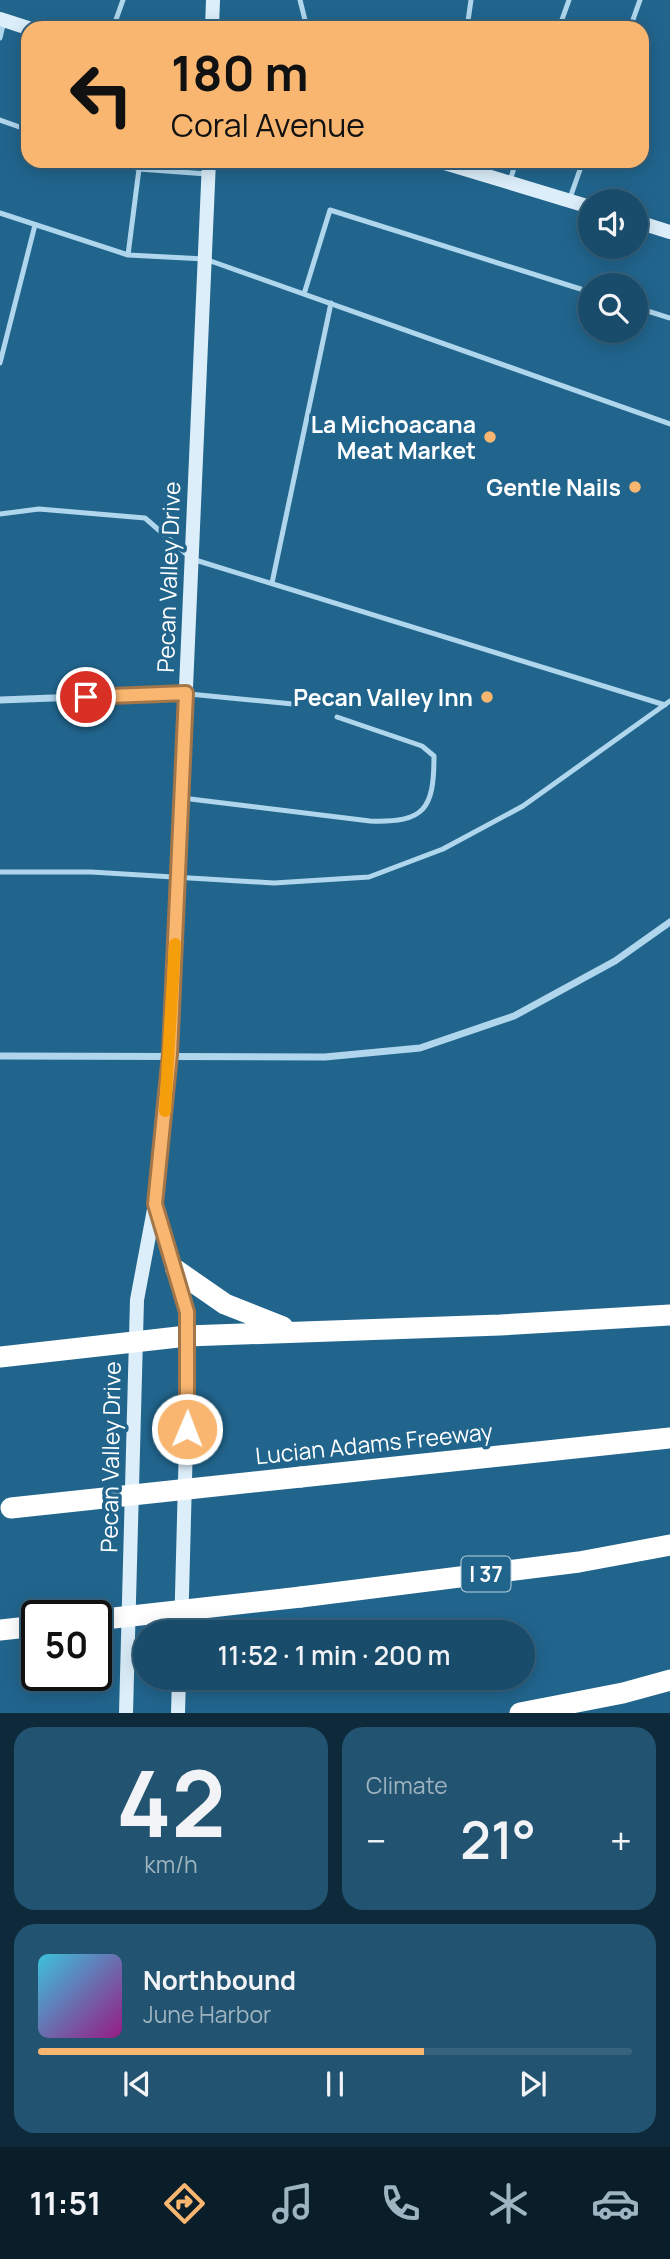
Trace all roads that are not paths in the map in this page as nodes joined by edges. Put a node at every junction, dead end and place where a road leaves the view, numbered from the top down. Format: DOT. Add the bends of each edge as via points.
graph roads {
  1 [pos="123,0"];
  2 [pos="214,0"];
  3 [pos="300,0"];
  4 [pos="471,0"];
  5 [pos="569,0"];
  6 [pos="640,0"];
  7 [pos="2,20"];
  8 [pos="116,21"];
  9 [pos="212,21"];
  10 [pos="305,21"];
  11 [pos="468,21"];
  12 [pos="562,21"];
  13 [pos="632,21"];
  14 [pos="21,26"];
  15 [pos="0,38"];
  16 [pos="0,120"];
  17 [pos="21,128"];
  18 [pos="136,168"];
  19 [pos="174,168"];
  20 [pos="208,168"];
  21 [pos="470,168"];
  22 [pos="514,168"];
  23 [pos="581,168"];
  24 [pos="139,169"];
  25 [pos="509,183"];
  26 [pos="569,201"];
  27 [pos="578,204"];
  28 [pos="0,213"];
  29 [pos="35,225"];
  30 [pos="648,225"];
  31 [pos="670,232"];
  32 [pos="128,255"];
  33 [pos="205,259"];
  34 [pos="578,288"];
  35 [pos="304,294"];
  36 [pos="331,303"];
  37 [pos="648,311"];
  38 [pos="670,318"];
  39 [pos="0,363"];
  40 [pos="670,424"];
  41 [pos="0,514"];
  42 [pos="192,559"];
  43 [pos="272,583"];
  44 [pos="186,693"];
  45 [pos="0,700"];
  46 [pos="668,703"];
  47 [pos="293,704"];
  48 [pos="337,716"];
  49 [pos="182,798"];
  50 [pos="0,872"];
  51 [pos="178,877"];
  52 [pos="670,922"];
  53 [pos="170,1054"];
  54 [pos="0,1056"];
  55 [pos="155,1204"];
  56 [pos="176,1270"];
  57 [pos="670,1315"];
  58 [pos="295,1331"];
  59 [pos="187,1336"];
  60 [pos="135,1341"];
  61 [pos="0,1357"];
  62 [pos="670,1437"];
  63 [pos="6,1509"];
  64 [pos="670,1545"];
  65 [pos="112,1618"];
  66 [pos="181,1620"];
  67 [pos="21,1628"];
  68 [pos="0,1630"];
  69 [pos="670,1680"];
  70 [pos="179,1690"];
  71 [pos="126,1713"];
  72 [pos="178,1713"];
  73 [pos="520,1713"];
  1 -- 8 [label="lane"];
  2 -- 9 [label="main road"];
  3 -- 10 [label="lane"];
  4 -- 11 [label="lane"];
  5 -- 12 [label="lane"];
  6 -- 13 [label="lane"];
  7 -- 14 [label="main road"];
  7 -- 15 [label="lane"];
  16 -- 17 [label="lane"];
  18 -- 24 [label="lane"];
  19 -- 24 [label="lane"];
  20 -- 33 [label="main road, Pecan Valley Drive"];
  21 -- 25 [label="main road"];
  22 -- 25 [label="lane"];
  23 -- 26 [label="lane"];
  24 -- 32 [label="lane"];
  25 -- 26 [label="main road"];
  26 -- 27 [label="main road"];
  28 -- 29 [label="lane"];
  29 -- 32 [label="lane"];
  29 -- 39 [label="lane"];
  30 -- 31 [label="main road"];
  32 -- 33 [label="lane"];
  33 -- 35 [label="lane"];
  33 -- 42 [label="main road, Pecan Valley Drive"];
  34 -- 35 [label="lane" via="330,210"];
  35 -- 36 [label="lane"];
  36 -- 40 [label="lane"];
  36 -- 43 [label="lane"];
  37 -- 38 [label="lane"];
  41 -- 42 [label="lane" via="39,509 145,518"];
  42 -- 43 [label="lane"];
  42 -- 44 [label="main road, Pecan Valley Drive"];
  43 -- 46 [label="lane"];
  44 -- 45 [label="street"];
  44 -- 47 [label="lane"];
  44 -- 49 [label="main road, Pecan Valley Drive"];
  46 -- 51 [label="lane" via="523,806 443,849 369,877 274,884"];
  48 -- 49 [label="lane" via="422,746 434,756 426,809 397,822 370,821"];
  49 -- 51 [label="main road, Pecan Valley Drive"];
  50 -- 51 [label="lane"];
  51 -- 53 [label="main road, Pecan Valley Drive"];
  52 -- 53 [label="street" via="615,961 524,1011 420,1048 325,1057"];
  53 -- 54 [label="street"];
  53 -- 55 [label="main road, Pecan Valley Drive"];
  55 -- 56 [label="main road, Pecan Valley Drive"];
  55 -- 60 [label="main road, Pecan Valley Drive" via="136,1300"];
  56 -- 58 [label="highway" via="225,1304"];
  56 -- 59 [label="main road, Pecan Valley Drive" via="187,1312"];
  57 -- 58 [label="highway"];
  58 -- 59 [label="highway"];
  59 -- 60 [label="highway"];
  59 -- 66 [label="main road, Pecan Valley Drive"];
  60 -- 61 [label="highway"];
  60 -- 71 [label="main road, Pecan Valley Drive"];
  62 -- 63 [label="highway, Lucian Adams Freeway, bridge"];
  64 -- 65 [label="highway, I 37, bridge" via="579,1562"];
  67 -- 68 [label="highway"];
  69 -- 73 [label="highway"];
  70 -- 72 [label="main road"];
}
